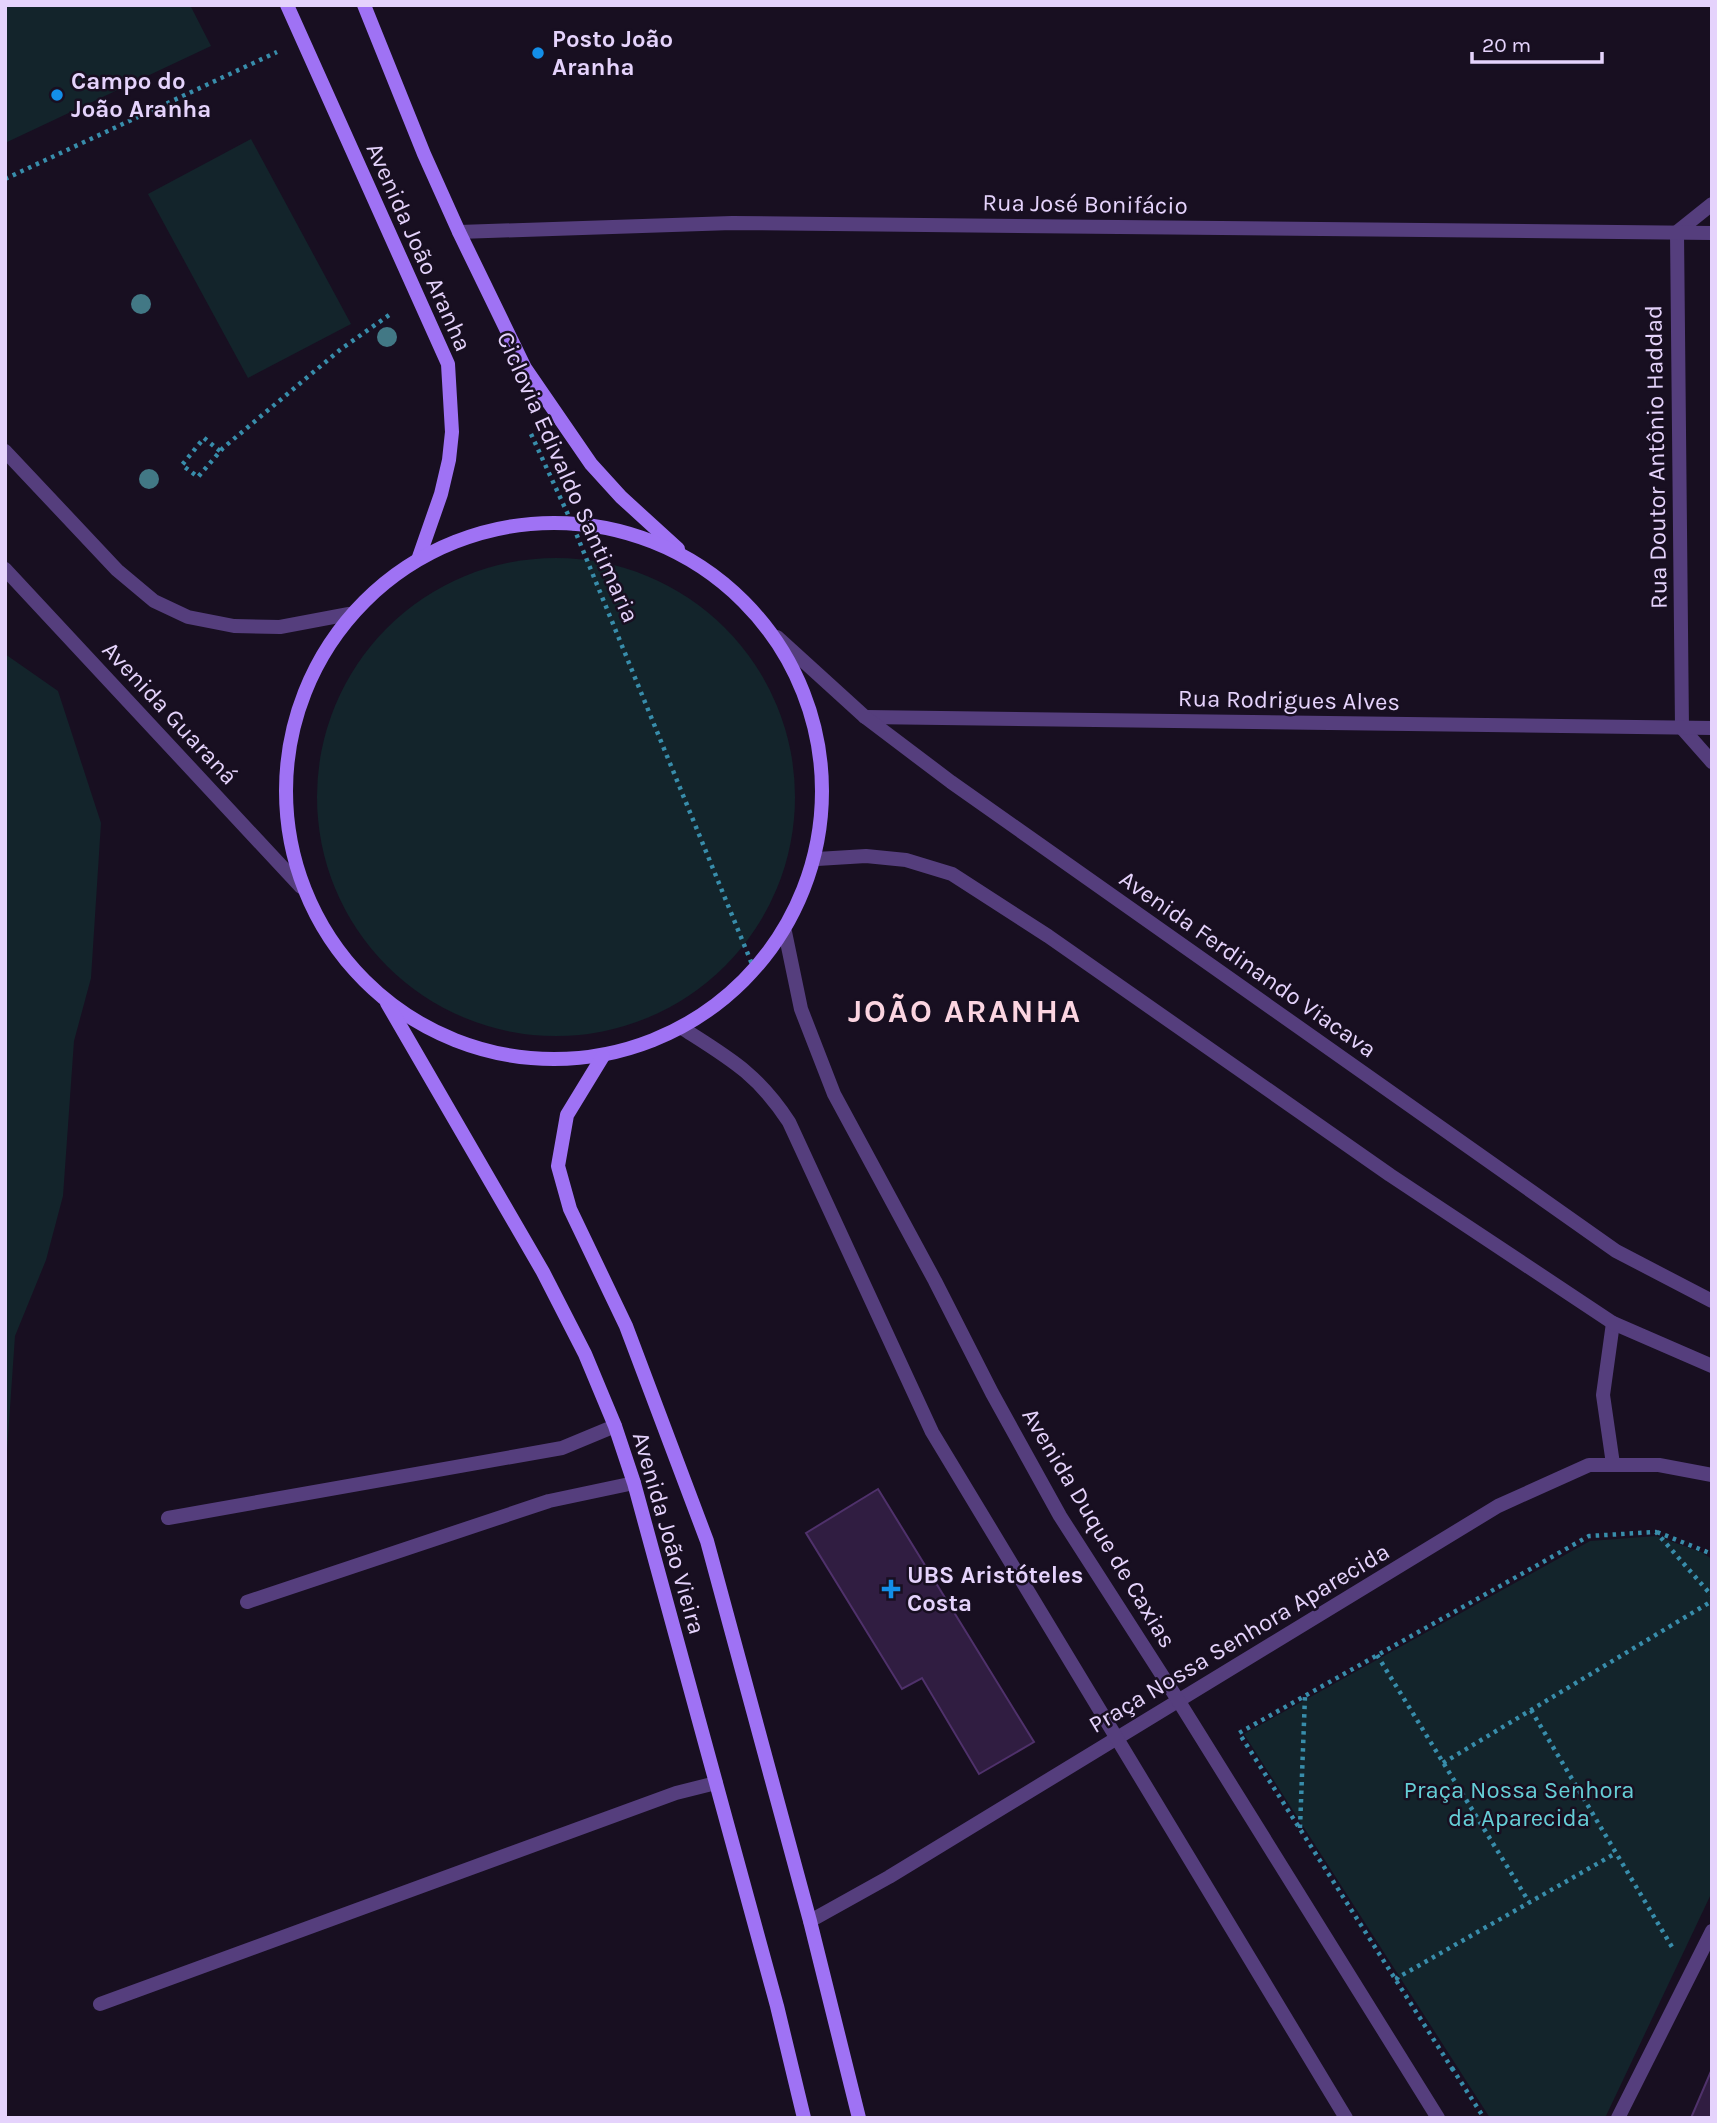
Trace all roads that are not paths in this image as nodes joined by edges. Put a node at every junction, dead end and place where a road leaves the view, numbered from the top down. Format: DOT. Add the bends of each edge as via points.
graph roads {
  1 [pos="287,5"];
  2 [pos="364,5"];
  3 [pos="1712,204"];
  4 [pos="459,232"];
  5 [pos="1676,232"];
  6 [pos="1712,233"];
  7 [pos="5,451"];
  8 [pos="682,553"];
  9 [pos="419,556"];
  10 [pos="5,569"];
  11 [pos="349,614"];
  12 [pos="776,637"];
  13 [pos="865,717"];
  14 [pos="1682,727"];
  15 [pos="1712,727"];
  16 [pos="1712,762"];
  17 [pos="817,859"];
  18 [pos="301,887"];
  19 [pos="785,932"];
  20 [pos="387,1002"];
  21 [pos="682,1028"];
  22 [pos="603,1056"];
  23 [pos="1712,1301"];
  24 [pos="1613,1323"];
  25 [pos="1712,1366"];
  26 [pos="615,1426"];
  27 [pos="1613,1464"];
  28 [pos="1712,1475"];
  29 [pos="634,1483"];
  30 [pos="168,1518"];
  31 [pos="247,1602"];
  32 [pos="1178,1700"];
  33 [pos="1118,1738"];
  34 [pos="716,1783"];
  35 [pos="810,1921"];
  36 [pos="1712,1931"];
  37 [pos="100,2004"];
  38 [pos="804,2118"];
  39 [pos="859,2118"];
  40 [pos="1346,2118"];
  41 [pos="1437,2118"];
  42 [pos="1618,2118"];
  1 -- 9 [label="main road, Avenida João Aranha" via="448,364 449,460"];
  2 -- 4 [label="main road, Avenida João Aranha"];
  3 -- 5 [label="street"];
  4 -- 5 [label="street, Rua José Bonifácio" via="732,223"];
  4 -- 8 [label="main road, Avenida João Aranha" via="525,368 546,401 591,464"];
  5 -- 6 [label="street, Rua José Bonifácio"];
  5 -- 14 [label="street, Rua Doutor Antônio Haddad"];
  7 -- 11 [label="street" via="117,570 154,601 188,617 234,626 280,627"];
  8 -- 9 [label="main road" via="572,521 493,528"];
  8 -- 12 [label="main road" via="735,589"];
  9 -- 11 [label="main road"];
  10 -- 18 [label="street, Avenida Guaraná"];
  11 -- 18 [label="main road" via="309,674 287,743 285,816"];
  12 -- 13 [label="street, Avenida Ferdinando Viacava"];
  12 -- 17 [label="main road" via="821,744"];
  13 -- 14 [label="street, Rua Rodrigues Alves"];
  13 -- 23 [label="street, Avenida Ferdinando Viacava" via="1616,1251"];
  14 -- 15 [label="street, Rua Rodrigues Alves"];
  14 -- 16 [label="street"];
  17 -- 19 [label="main road"];
  17 -- 24 [label="street" via="866,856 906,860 952,874"];
  18 -- 20 [label="main road" via="336,950"];
  19 -- 21 [label="main road" via="739,987"];
  19 -- 32 [label="street, Avenida Duque de Caxias" via="801,1009 834,1094 1060,1516"];
  20 -- 22 [label="main road" via="452,1040 527,1059"];
  20 -- 26 [label="main road, Avenida João Vieira" via="543,1272 586,1354"];
  21 -- 22 [label="main road"];
  21 -- 33 [label="street" via="741,1066 773,1096 789,1122 932,1433"];
  22 -- 35 [label="main road, Avenida João Vieira" via="567,1115 558,1166 570,1209 626,1326 707,1541"];
  24 -- 25 [label="street"];
  24 -- 27 [label="street" via="1603,1395"];
  26 -- 29 [label="main road, Avenida João Vieira"];
  26 -- 30 [label="street" via="562,1448"];
  27 -- 28 [label="street, Praça Nossa Senhora Aparecida" via="1659,1465"];
  27 -- 32 [label="street, Praça Nossa Senhora Aparecida" via="1589,1465 1498,1506"];
  29 -- 31 [label="street" via="549,1501"];
  29 -- 34 [label="main road, Avenida João Vieira"];
  32 -- 33 [label="street, Praça Nossa Senhora Aparecida"];
  32 -- 41 [label="street, Avenida Duque de Caxias"];
  33 -- 35 [label="street, Praça Nossa Senhora Aparecida"];
  33 -- 40 [label="street"];
  34 -- 37 [label="street" via="676,1793"];
  34 -- 38 [label="main road, Avenida João Vieira"];
  35 -- 39 [label="main road, Avenida João Vieira"];
  36 -- 42 [label="street"];
}
